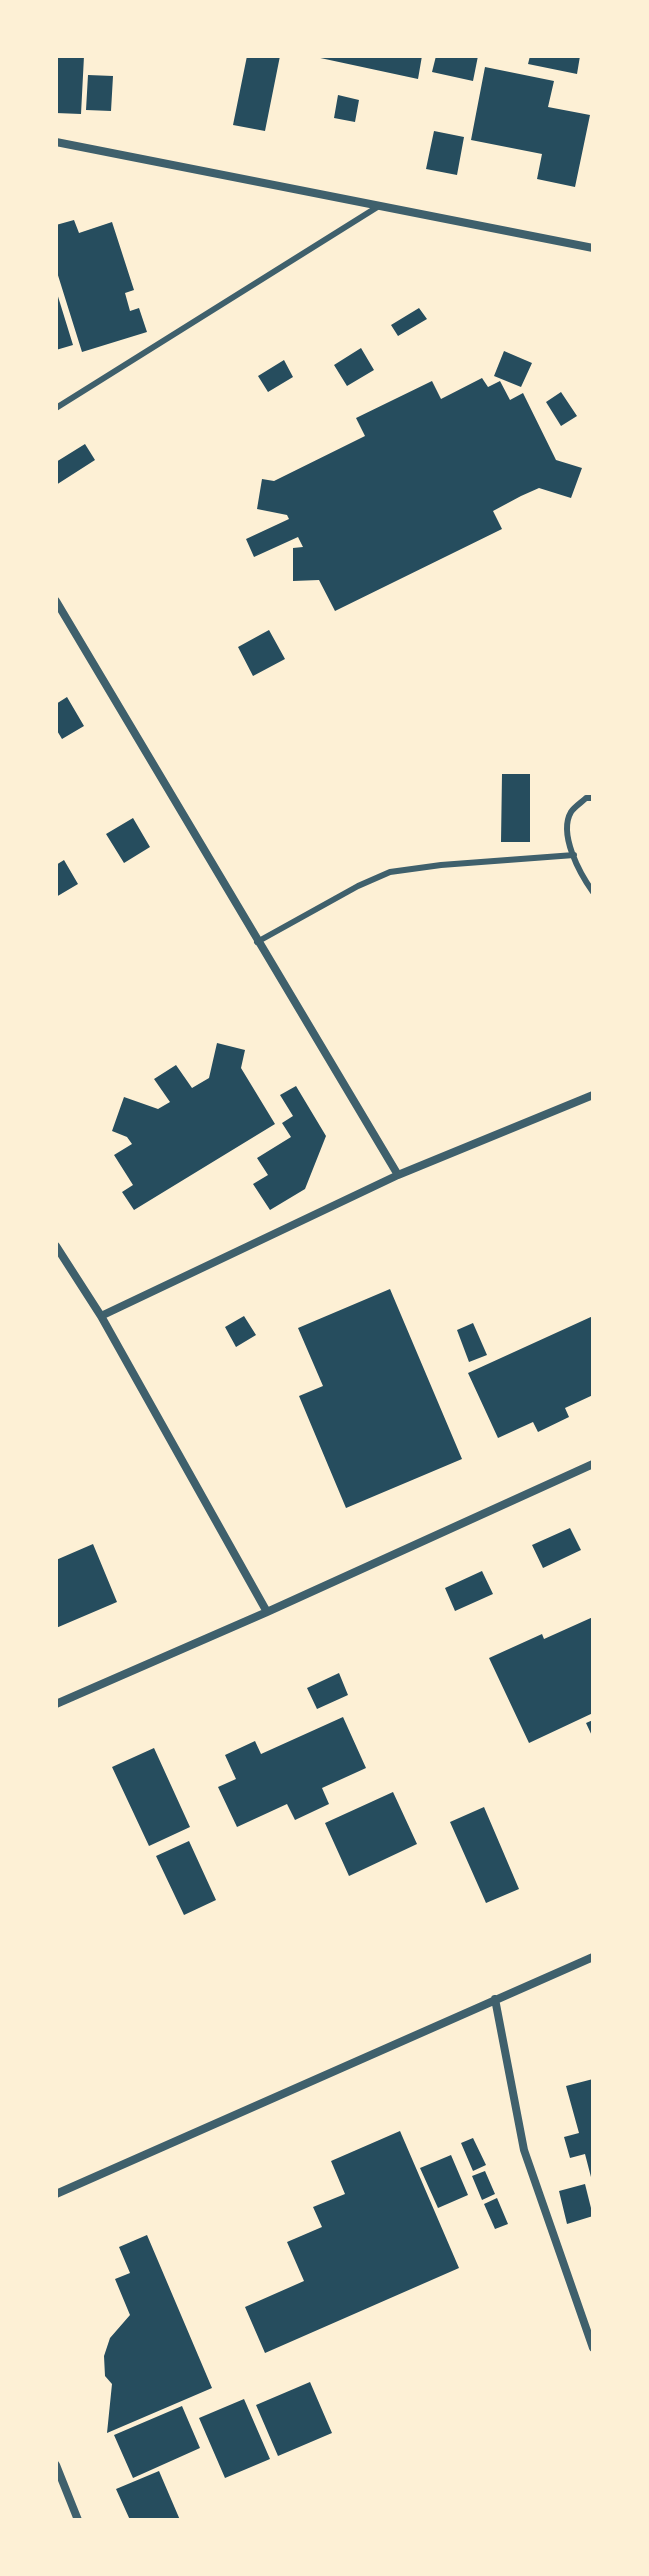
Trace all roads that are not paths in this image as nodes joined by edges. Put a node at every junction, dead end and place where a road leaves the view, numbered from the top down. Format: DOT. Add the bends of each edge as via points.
graph roads {
  1 [pos="56,142"];
  2 [pos="380,205"];
  3 [pos="593,248"];
  4 [pos="56,408"];
  5 [pos="56,601"];
  6 [pos="593,798"];
  7 [pos="574,855"];
  8 [pos="593,892"];
  9 [pos="257,942"];
  10 [pos="593,1095"];
  11 [pos="398,1175"];
  12 [pos="56,1246"];
  13 [pos="101,1316"];
  14 [pos="593,1464"];
  15 [pos="267,1612"];
  16 [pos="56,1704"];
  17 [pos="593,1957"];
  18 [pos="495,1999"];
  19 [pos="56,2194"];
  20 [pos="593,2348"];
  21 [pos="56,2465"];
  22 [pos="78,2520"];
  1 -- 2 [label="street"];
  2 -- 3 [label="street"];
  2 -- 4 [label="lane"];
  5 -- 9 [label="street"];
  6 -- 7 [label="lane" via="570,813 567,833"];
  7 -- 8 [label="lane"];
  7 -- 9 [label="lane" via="390,872"];
  9 -- 11 [label="street"];
  10 -- 11 [label="street"];
  11 -- 13 [label="street"];
  12 -- 13 [label="street"];
  13 -- 15 [label="street"];
  14 -- 15 [label="street"];
  15 -- 16 [label="street"];
  17 -- 18 [label="street"];
  18 -- 19 [label="street"];
  18 -- 20 [label="street" via="524,2150"];
  21 -- 22 [label="street"];
}
